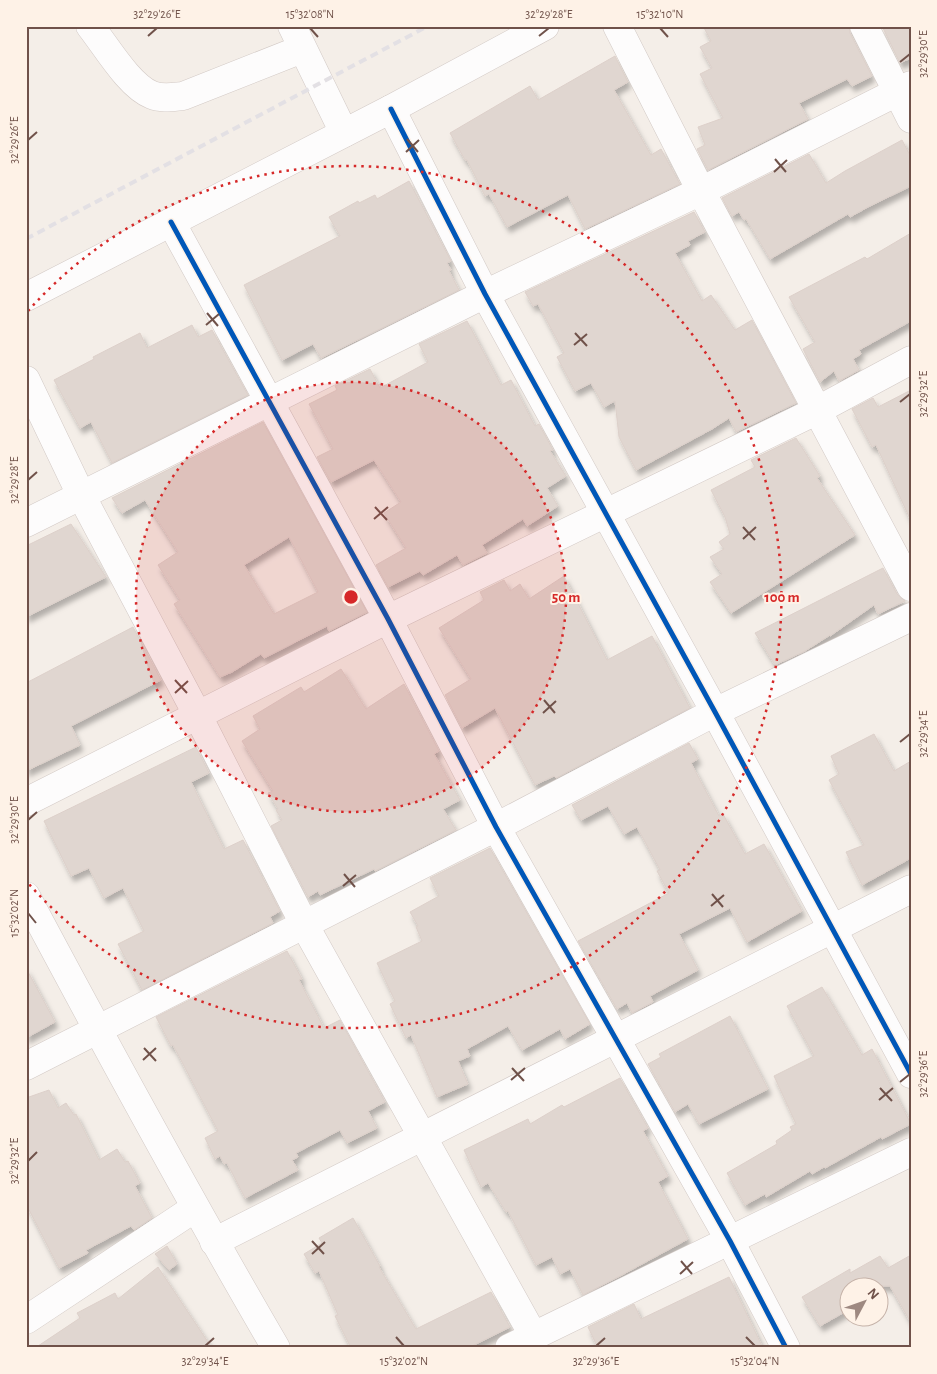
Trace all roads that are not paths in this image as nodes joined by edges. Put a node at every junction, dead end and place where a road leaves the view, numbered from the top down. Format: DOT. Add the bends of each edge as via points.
graph roads {
  1 [pos="90,26"];
  2 [pos="545,26"];
  3 [pos="617,26"];
  4 [pos="864,26"];
  5 [pos="297,32"];
  6 [pos="904,88"];
  7 [pos="391,109"];
  8 [pos="911,119"];
  9 [pos="344,133"];
  10 [pos="701,191"];
  11 [pos="171,222"];
  12 [pos="485,294"];
  13 [pos="26,297"];
  14 [pos="911,360"];
  15 [pos="26,380"];
  16 [pos="270,402"];
  17 [pos="818,410"];
  18 [pos="81,495"];
  19 [pos="604,514"];
  20 [pos="26,523"];
  21 [pos="911,586"];
  22 [pos="911,617"];
  23 [pos="388,619"];
  24 [pos="715,712"];
  25 [pos="198,716"];
  26 [pos="26,802"];
  27 [pos="496,828"];
  28 [pos="911,889"];
  29 [pos="26,896"];
  30 [pos="305,926"];
  31 [pos="833,929"];
  32 [pos="97,1030"];
  33 [pos="615,1038"];
  34 [pos="26,1066"];
  35 [pos="911,1074"];
  36 [pos="422,1138"];
  37 [pos="911,1152"];
  38 [pos="195,1208"];
  39 [pos="730,1241"];
  40 [pos="214,1242"];
  41 [pos="26,1320"];
  42 [pos="521,1342"];
  43 [pos="276,1348"];
  44 [pos="786,1348"];
  1 -- 5 [label="street" via="126,74 143,90 166,98 183,96"];
  2 -- 7 [label="street"];
  3 -- 10 [label="street"];
  4 -- 6 [label="street"];
  5 -- 9 [label="street"];
  6 -- 8 [label="street"];
  6 -- 10 [label="street"];
  7 -- 9 [label="street"];
  7 -- 12 [label="street"];
  9 -- 11 [label="street"];
  10 -- 12 [label="street"];
  10 -- 17 [label="street"];
  11 -- 13 [label="street"];
  11 -- 16 [label="street"];
  12 -- 16 [label="street"];
  12 -- 19 [label="street"];
  14 -- 17 [label="street"];
  15 -- 18 [label="street"];
  16 -- 18 [label="street"];
  16 -- 23 [label="street"];
  17 -- 19 [label="street"];
  17 -- 21 [label="street"];
  18 -- 20 [label="street"];
  18 -- 25 [label="street"];
  19 -- 23 [label="street"];
  19 -- 24 [label="street"];
  22 -- 24 [label="street"];
  23 -- 25 [label="street"];
  23 -- 27 [label="street"];
  24 -- 27 [label="street"];
  24 -- 31 [label="street"];
  25 -- 26 [label="street"];
  25 -- 30 [label="street"];
  27 -- 30 [label="street"];
  27 -- 33 [label="street"];
  28 -- 31 [label="street"];
  29 -- 32 [label="street"];
  30 -- 32 [label="street"];
  30 -- 36 [label="street"];
  31 -- 33 [label="street"];
  31 -- 35 [label="street"];
  32 -- 34 [label="street"];
  32 -- 38 [label="street"];
  33 -- 36 [label="street"];
  33 -- 39 [label="street"];
  36 -- 40 [label="street"];
  36 -- 42 [label="street"];
  37 -- 39 [label="street"];
  38 -- 40 [label="street"];
  38 -- 41 [label="street"];
  39 -- 42 [label="street"];
  39 -- 44 [label="street"];
  40 -- 43 [label="street"];
}
